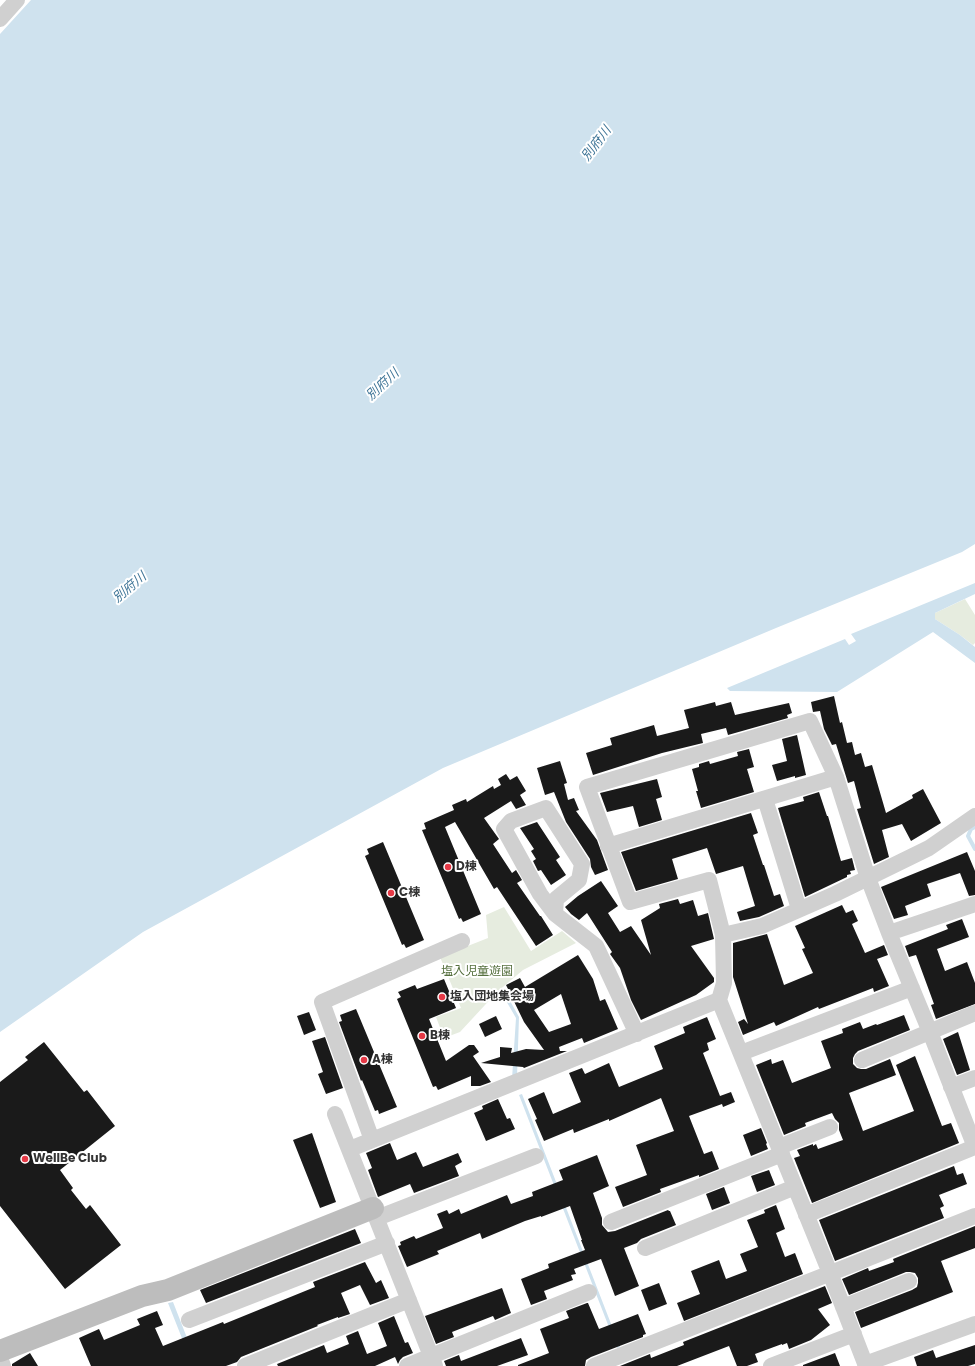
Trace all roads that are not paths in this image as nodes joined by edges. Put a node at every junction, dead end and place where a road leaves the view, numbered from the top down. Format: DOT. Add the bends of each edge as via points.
graph roads {
  1 [pos="17,0"];
  2 [pos="0,19"];
  3 [pos="836,777"];
  4 [pos="765,800"];
  5 [pos="975,816"];
  6 [pos="608,846"];
  7 [pos="868,878"];
  8 [pos="799,909"];
  9 [pos="973,909"];
  10 [pos="555,914"];
  11 [pos="889,933"];
  12 [pos="723,935"];
  13 [pos="462,941"];
  14 [pos="912,988"];
  15 [pos="719,1000"];
  16 [pos="975,1013"];
  17 [pos="930,1032"];
  18 [pos="637,1034"];
  19 [pos="741,1053"];
  20 [pos="862,1060"];
  21 [pos="975,1078"];
  22 [pos="951,1087"];
  23 [pos="335,1114"];
  24 [pos="830,1127"];
  25 [pos="372,1140"];
  26 [pos="975,1147"];
  27 [pos="350,1149"];
  28 [pos="780,1151"];
  29 [pos="536,1156"];
  30 [pos="795,1187"];
  31 [pos="375,1213"];
  32 [pos="806,1215"];
  33 [pos="975,1216"];
  34 [pos="611,1222"];
  35 [pos="387,1243"];
  36 [pos="645,1248"];
  37 [pos="830,1272"];
  38 [pos="909,1281"];
  39 [pos="590,1292"];
  40 [pos="409,1300"];
  41 [pos="844,1307"];
  42 [pos="189,1320"];
  43 [pos="975,1324"];
  44 [pos="854,1334"];
  45 [pos="0,1351"];
  46 [pos="0,1357"];
  47 [pos="433,1361"];
  48 [pos="866,1365"];
  49 [pos="3,1366"];
  50 [pos="245,1366"];
  51 [pos="407,1366"];
  52 [pos="594,1366"];
  53 [pos="771,1366"];
  1 -- 2 [label="street"];
  3 -- 4 [label="street"];
  3 -- 6 [label="street" via="810,721 587,787"];
  3 -- 7 [label="street"];
  4 -- 6 [label="street"];
  4 -- 8 [label="street"];
  5 -- 7 [label="street" via="929,848"];
  6 -- 12 [label="street" via="630,902 709,880"];
  7 -- 8 [label="street"];
  7 -- 11 [label="street"];
  8 -- 12 [label="street" via="762,926"];
  9 -- 11 [label="street"];
  10 -- 10 [label="street" via="540,894 504,829 511,821 546,808 582,864 579,880 556,899"];
  10 -- 18 [label="street" via="596,946"];
  11 -- 14 [label="street"];
  12 -- 15 [label="street" via="724,983"];
  13 -- 25 [label="street" via="322,1002"];
  14 -- 17 [label="street"];
  14 -- 19 [label="street"];
  15 -- 18 [label="street"];
  15 -- 19 [label="street"];
  16 -- 17 [label="street"];
  17 -- 20 [label="street"];
  17 -- 22 [label="street"];
  18 -- 25 [label="street"];
  19 -- 28 [label="street"];
  21 -- 22 [label="street"];
  22 -- 26 [label="street"];
  23 -- 27 [label="street"];
  24 -- 28 [label="street"];
  25 -- 27 [label="street"];
  26 -- 32 [label="street"];
  27 -- 31 [label="street"];
  28 -- 30 [label="street"];
  28 -- 34 [label="street"];
  29 -- 31 [label="street"];
  30 -- 32 [label="street"];
  30 -- 36 [label="street"];
  31 -- 35 [label="street"];
  31 -- 45 [label="street" via="168,1290 142,1296"];
  32 -- 37 [label="street"];
  33 -- 37 [label="street"];
  35 -- 40 [label="street"];
  35 -- 42 [label="street"];
  37 -- 41 [label="street"];
  37 -- 52 [label="street"];
  38 -- 41 [label="street"];
  39 -- 47 [label="street"];
  40 -- 47 [label="street"];
  40 -- 50 [label="street"];
  41 -- 44 [label="street"];
  43 -- 48 [label="street"];
  44 -- 48 [label="street"];
  44 -- 53 [label="street"];
  46 -- 49 [label="street"];
  47 -- 51 [label="street"];
}
